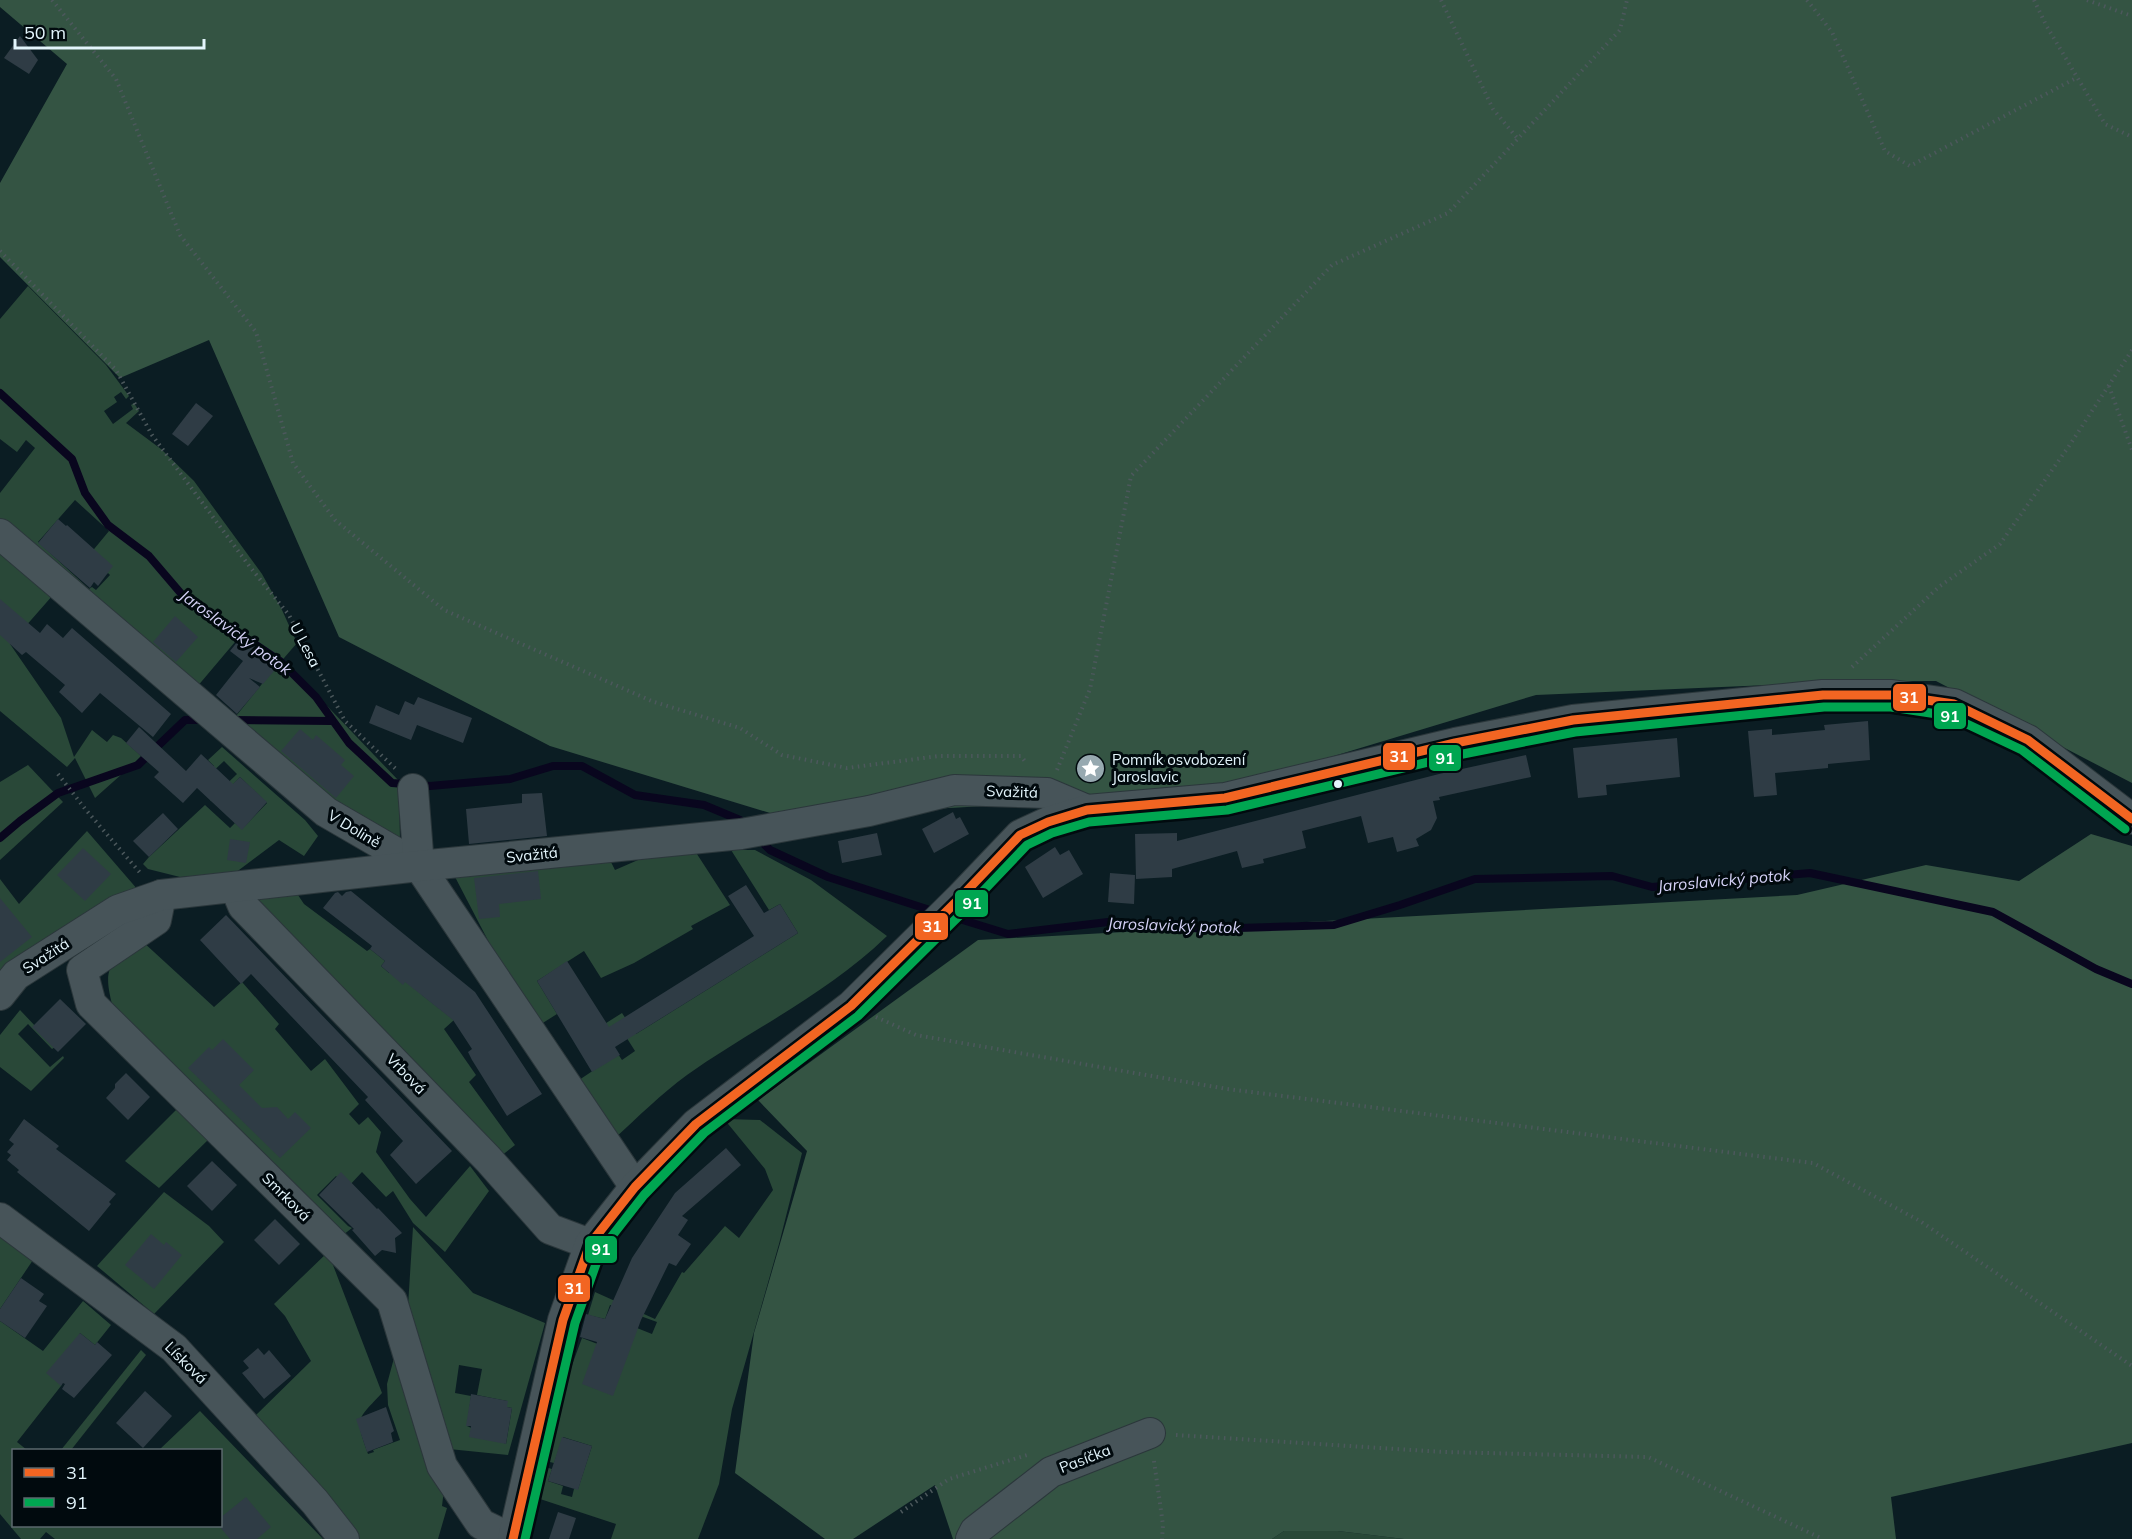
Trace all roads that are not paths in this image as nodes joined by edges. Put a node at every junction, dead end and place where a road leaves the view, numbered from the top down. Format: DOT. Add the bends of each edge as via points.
graph roads {
  1 [pos="0,534"];
  2 [pos="412,789"];
  3 [pos="1087,810"];
  4 [pos="2132,819"];
  5 [pos="419,866"];
  6 [pos="235,887"];
  7 [pos="161,895"];
  8 [pos="0,995"];
  9 [pos="635,1186"];
  10 [pos="0,1218"];
  11 [pos="590,1244"];
  12 [pos="1150,1433"];
  13 [pos="344,1539"];
  14 [pos="512,1539"];
  15 [pos="971,1539"];
  1 -- 5 [label="street, V Dolině" via="326,812"];
  2 -- 5 [label="street"];
  3 -- 4 [label="street" via="1225,798 1455,743 1573,720 1823,695 1892,695 1954,704 2028,740"];
  3 -- 5 [label="street, Svažitá" via="1047,793 954,790 869,811 753,832"];
  3 -- 9 [label="street" via="1020,835 851,1006 696,1124"];
  5 -- 6 [label="street, Svažitá"];
  5 -- 9 [label="street, V Dolině"];
  6 -- 7 [label="street, Svažitá"];
  6 -- 11 [label="street, Vrbová" via="243,906 488,1159 550,1229"];
  7 -- 8 [label="street, Svažitá" via="118,910 16,975"];
  7 -- 14 [label="street, Smrková" via="156,920 82,970 91,1004 392,1301 442,1466 481,1524"];
  9 -- 11 [label="street"];
  10 -- 13 [label="street, Lísková" via="174,1348"];
  11 -- 14 [label="street" via="563,1320"];
  12 -- 15 [label="street, Pasíčka" via="1051,1472 975,1531"];
}
